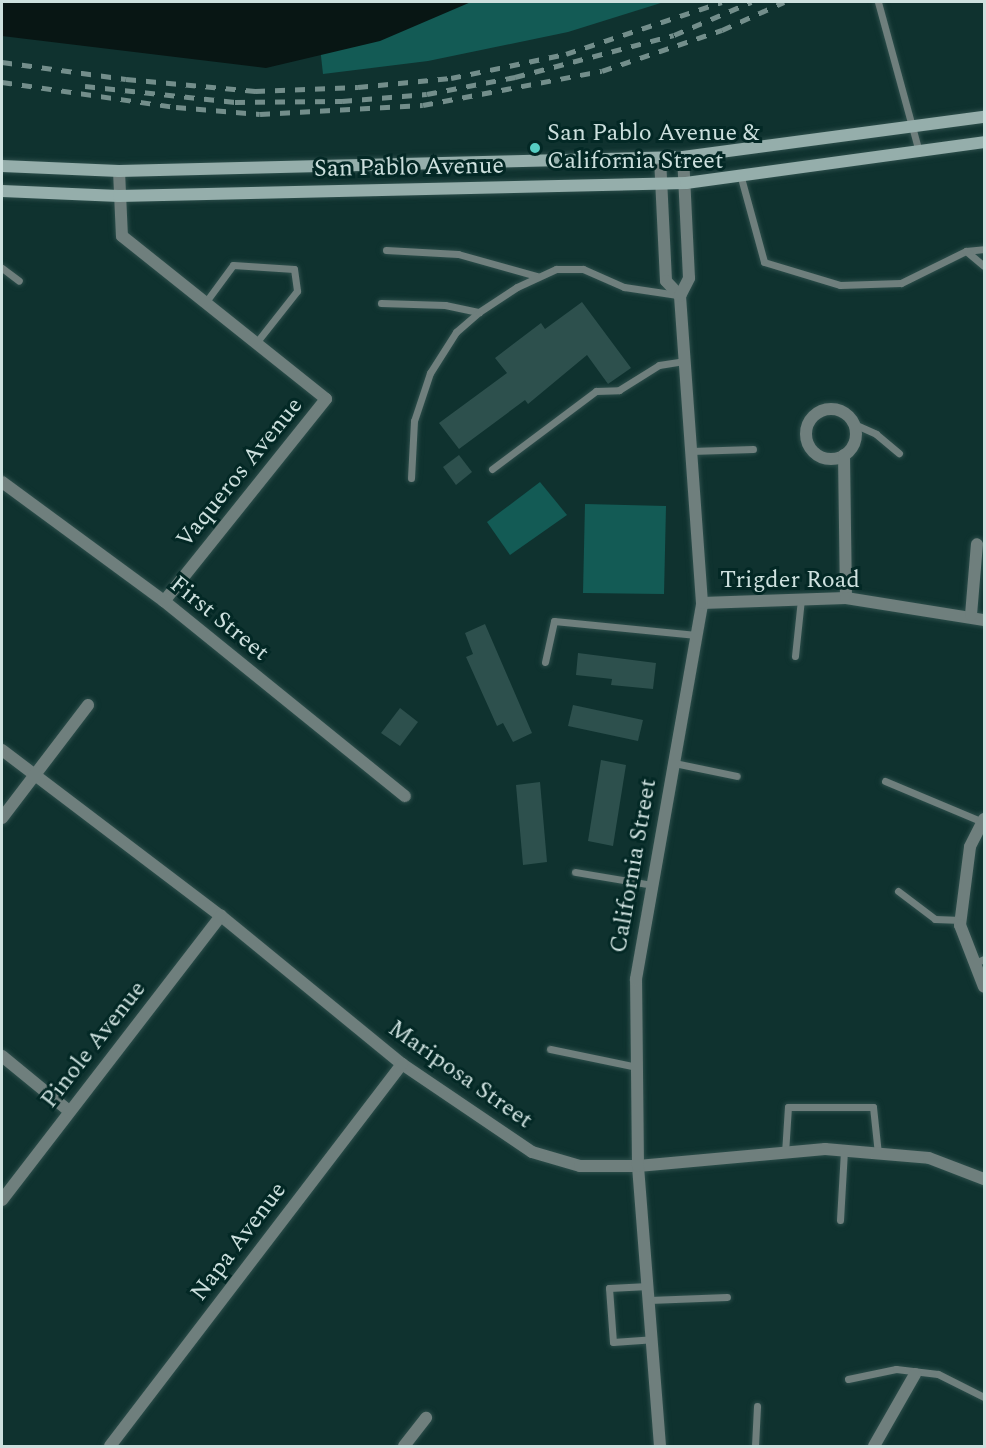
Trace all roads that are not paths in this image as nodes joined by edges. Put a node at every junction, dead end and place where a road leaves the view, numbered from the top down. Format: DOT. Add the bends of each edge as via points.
graph roads {
  1 [pos="878,2"];
  2 [pos="984,117"];
  3 [pos="912,127"];
  4 [pos="984,142"];
  5 [pos="919,152"];
  6 [pos="660,158"];
  7 [pos="683,158"];
  8 [pos="2,166"];
  9 [pos="119,171"];
  10 [pos="740,174"];
  11 [pos="686,183"];
  12 [pos="662,184"];
  13 [pos="2,191"];
  14 [pos="119,196"];
  15 [pos="984,249"];
  16 [pos="386,250"];
  17 [pos="966,251"];
  18 [pos="984,266"];
  19 [pos="2,268"];
  20 [pos="537,276"];
  21 [pos="19,281"];
  22 [pos="680,296"];
  23 [pos="205,303"];
  24 [pos="381,303"];
  25 [pos="479,312"];
  26 [pos="256,343"];
  27 [pos="684,361"];
  28 [pos="854,424"];
  29 [pos="753,448"];
  30 [pos="691,451"];
  31 [pos="899,453"];
  32 [pos="844,455"];
  33 [pos="492,469"];
  34 [pos="411,478"];
  35 [pos="2,482"];
  36 [pos="977,544"];
  37 [pos="846,598"];
  38 [pos="801,599"];
  39 [pos="164,601"];
  40 [pos="702,603"];
  41 [pos="971,615"];
  42 [pos="984,620"];
  43 [pos="696,635"];
  44 [pos="795,656"];
  45 [pos="545,662"];
  46 [pos="88,705"];
  47 [pos="2,750"];
  48 [pos="674,763"];
  49 [pos="34,776"];
  50 [pos="737,776"];
  51 [pos="885,781"];
  52 [pos="405,796"];
  53 [pos="2,819"];
  54 [pos="984,821"];
  55 [pos="575,872"];
  56 [pos="653,885"];
  57 [pos="898,891"];
  58 [pos="221,916"];
  59 [pos="961,920"];
  60 [pos="980,961"];
  61 [pos="984,987"];
  62 [pos="550,1049"];
  63 [pos="2,1056"];
  64 [pos="402,1064"];
  65 [pos="637,1067"];
  66 [pos="69,1111"];
  67 [pos="844,1151"];
  68 [pos="786,1153"];
  69 [pos="878,1154"];
  70 [pos="638,1166"];
  71 [pos="984,1176"];
  72 [pos="2,1200"];
  73 [pos="840,1220"];
  74 [pos="648,1286"];
  75 [pos="727,1297"];
  76 [pos="649,1300"];
  77 [pos="652,1339"];
  78 [pos="915,1374"];
  79 [pos="848,1379"];
  80 [pos="984,1397"];
  81 [pos="758,1406"];
  82 [pos="426,1418"];
  83 [pos="110,1446"];
  84 [pos="404,1446"];
  85 [pos="660,1446"];
  86 [pos="755,1446"];
  87 [pos="874,1446"];
  1 -- 3 [label="lane"];
  2 -- 3 [label="main road, San Pablo Avenue"];
  3 -- 5 [label="lane"];
  3 -- 7 [label="main road, San Pablo Avenue"];
  4 -- 5 [label="main road, San Pablo Avenue"];
  5 -- 10 [label="main road, San Pablo Avenue"];
  6 -- 7 [label="main road, San Pablo Avenue"];
  6 -- 9 [label="main road, San Pablo Avenue"];
  6 -- 12 [label="street, California Street"];
  7 -- 11 [label="street, California Street"];
  8 -- 9 [label="main road, San Pablo Avenue"];
  9 -- 14 [label="street"];
  10 -- 11 [label="main road, San Pablo Avenue"];
  10 -- 17 [label="lane" via="764,262 840,285 901,283"];
  11 -- 12 [label="main road, San Pablo Avenue"];
  11 -- 22 [label="street, California Street" via="689,278"];
  12 -- 14 [label="main road, San Pablo Avenue"];
  12 -- 22 [label="street, California Street" via="666,281"];
  13 -- 14 [label="main road, San Pablo Avenue"];
  14 -- 23 [label="street" via="122,236"];
  15 -- 17 [label="lane"];
  16 -- 20 [label="lane" via="458,254"];
  17 -- 18 [label="lane"];
  19 -- 21 [label="lane"];
  20 -- 22 [label="lane" via="556,269 583,269 624,287"];
  20 -- 25 [label="lane"];
  22 -- 27 [label="street, California Street"];
  23 -- 26 [label="street"];
  23 -- 26 [label="lane" via="233,265 294,269 297,291"];
  24 -- 25 [label="lane" via="445,305"];
  25 -- 34 [label="lane" via="452,338 430,373 414,421"];
  26 -- 39 [label="street, Vaqueros Avenue" via="326,399"];
  27 -- 30 [label="street, California Street"];
  27 -- 33 [label="lane" via="659,364 619,390 596,391"];
  28 -- 31 [label="lane" via="876,434"];
  28 -- 32 [label="street" via="855,442"];
  28 -- 32 [label="street" via="835,409 818,411 808,423 806,439 813,453 828,459"];
  29 -- 30 [label="lane"];
  30 -- 40 [label="street, California Street"];
  32 -- 37 [label="street"];
  35 -- 39 [label="street, First Street"];
  36 -- 41 [label="street"];
  37 -- 38 [label="street, Trigder Road"];
  37 -- 41 [label="street, Trigder Road"];
  38 -- 40 [label="street, Trigder Road"];
  38 -- 44 [label="lane"];
  39 -- 52 [label="street, First Street"];
  40 -- 43 [label="street, California Street"];
  41 -- 42 [label="street, Trigder Road"];
  43 -- 45 [label="lane" via="554,621"];
  43 -- 48 [label="street, California Street"];
  46 -- 49 [label="street"];
  47 -- 49 [label="street, Mariposa Street"];
  48 -- 50 [label="lane"];
  48 -- 56 [label="street, California Street"];
  49 -- 53 [label="street"];
  49 -- 58 [label="street, Mariposa Street"];
  51 -- 54 [label="lane"];
  54 -- 59 [label="street" via="970,847"];
  55 -- 56 [label="lane"];
  56 -- 65 [label="street, California Street" via="636,979"];
  57 -- 59 [label="lane" via="935,919"];
  58 -- 64 [label="street, Mariposa Street"];
  58 -- 66 [label="street, Pinole Avenue"];
  59 -- 60 [label="street"];
  60 -- 61 [label="street"];
  62 -- 65 [label="lane"];
  63 -- 66 [label="street"];
  64 -- 70 [label="street, Mariposa Street" via="532,1152 580,1166"];
  64 -- 83 [label="street, Napa Avenue"];
  65 -- 70 [label="street, California Street"];
  66 -- 72 [label="street, Pinole Avenue"];
  67 -- 68 [label="street, Mariposa Street"];
  67 -- 69 [label="street, Mariposa Street"];
  67 -- 73 [label="lane"];
  68 -- 69 [label="lane" via="788,1107 873,1107"];
  68 -- 70 [label="street, Mariposa Street"];
  69 -- 71 [label="street, Mariposa Street" via="928,1158"];
  70 -- 74 [label="street, California Street"];
  74 -- 76 [label="street, California Street"];
  74 -- 77 [label="lane" via="609,1288 613,1342"];
  75 -- 76 [label="lane"];
  76 -- 77 [label="street, California Street"];
  77 -- 85 [label="street, California Street"];
  78 -- 79 [label="lane" via="896,1370"];
  78 -- 80 [label="lane" via="938,1374"];
  78 -- 87 [label="street"];
  81 -- 86 [label="lane"];
  82 -- 84 [label="street"];
}
